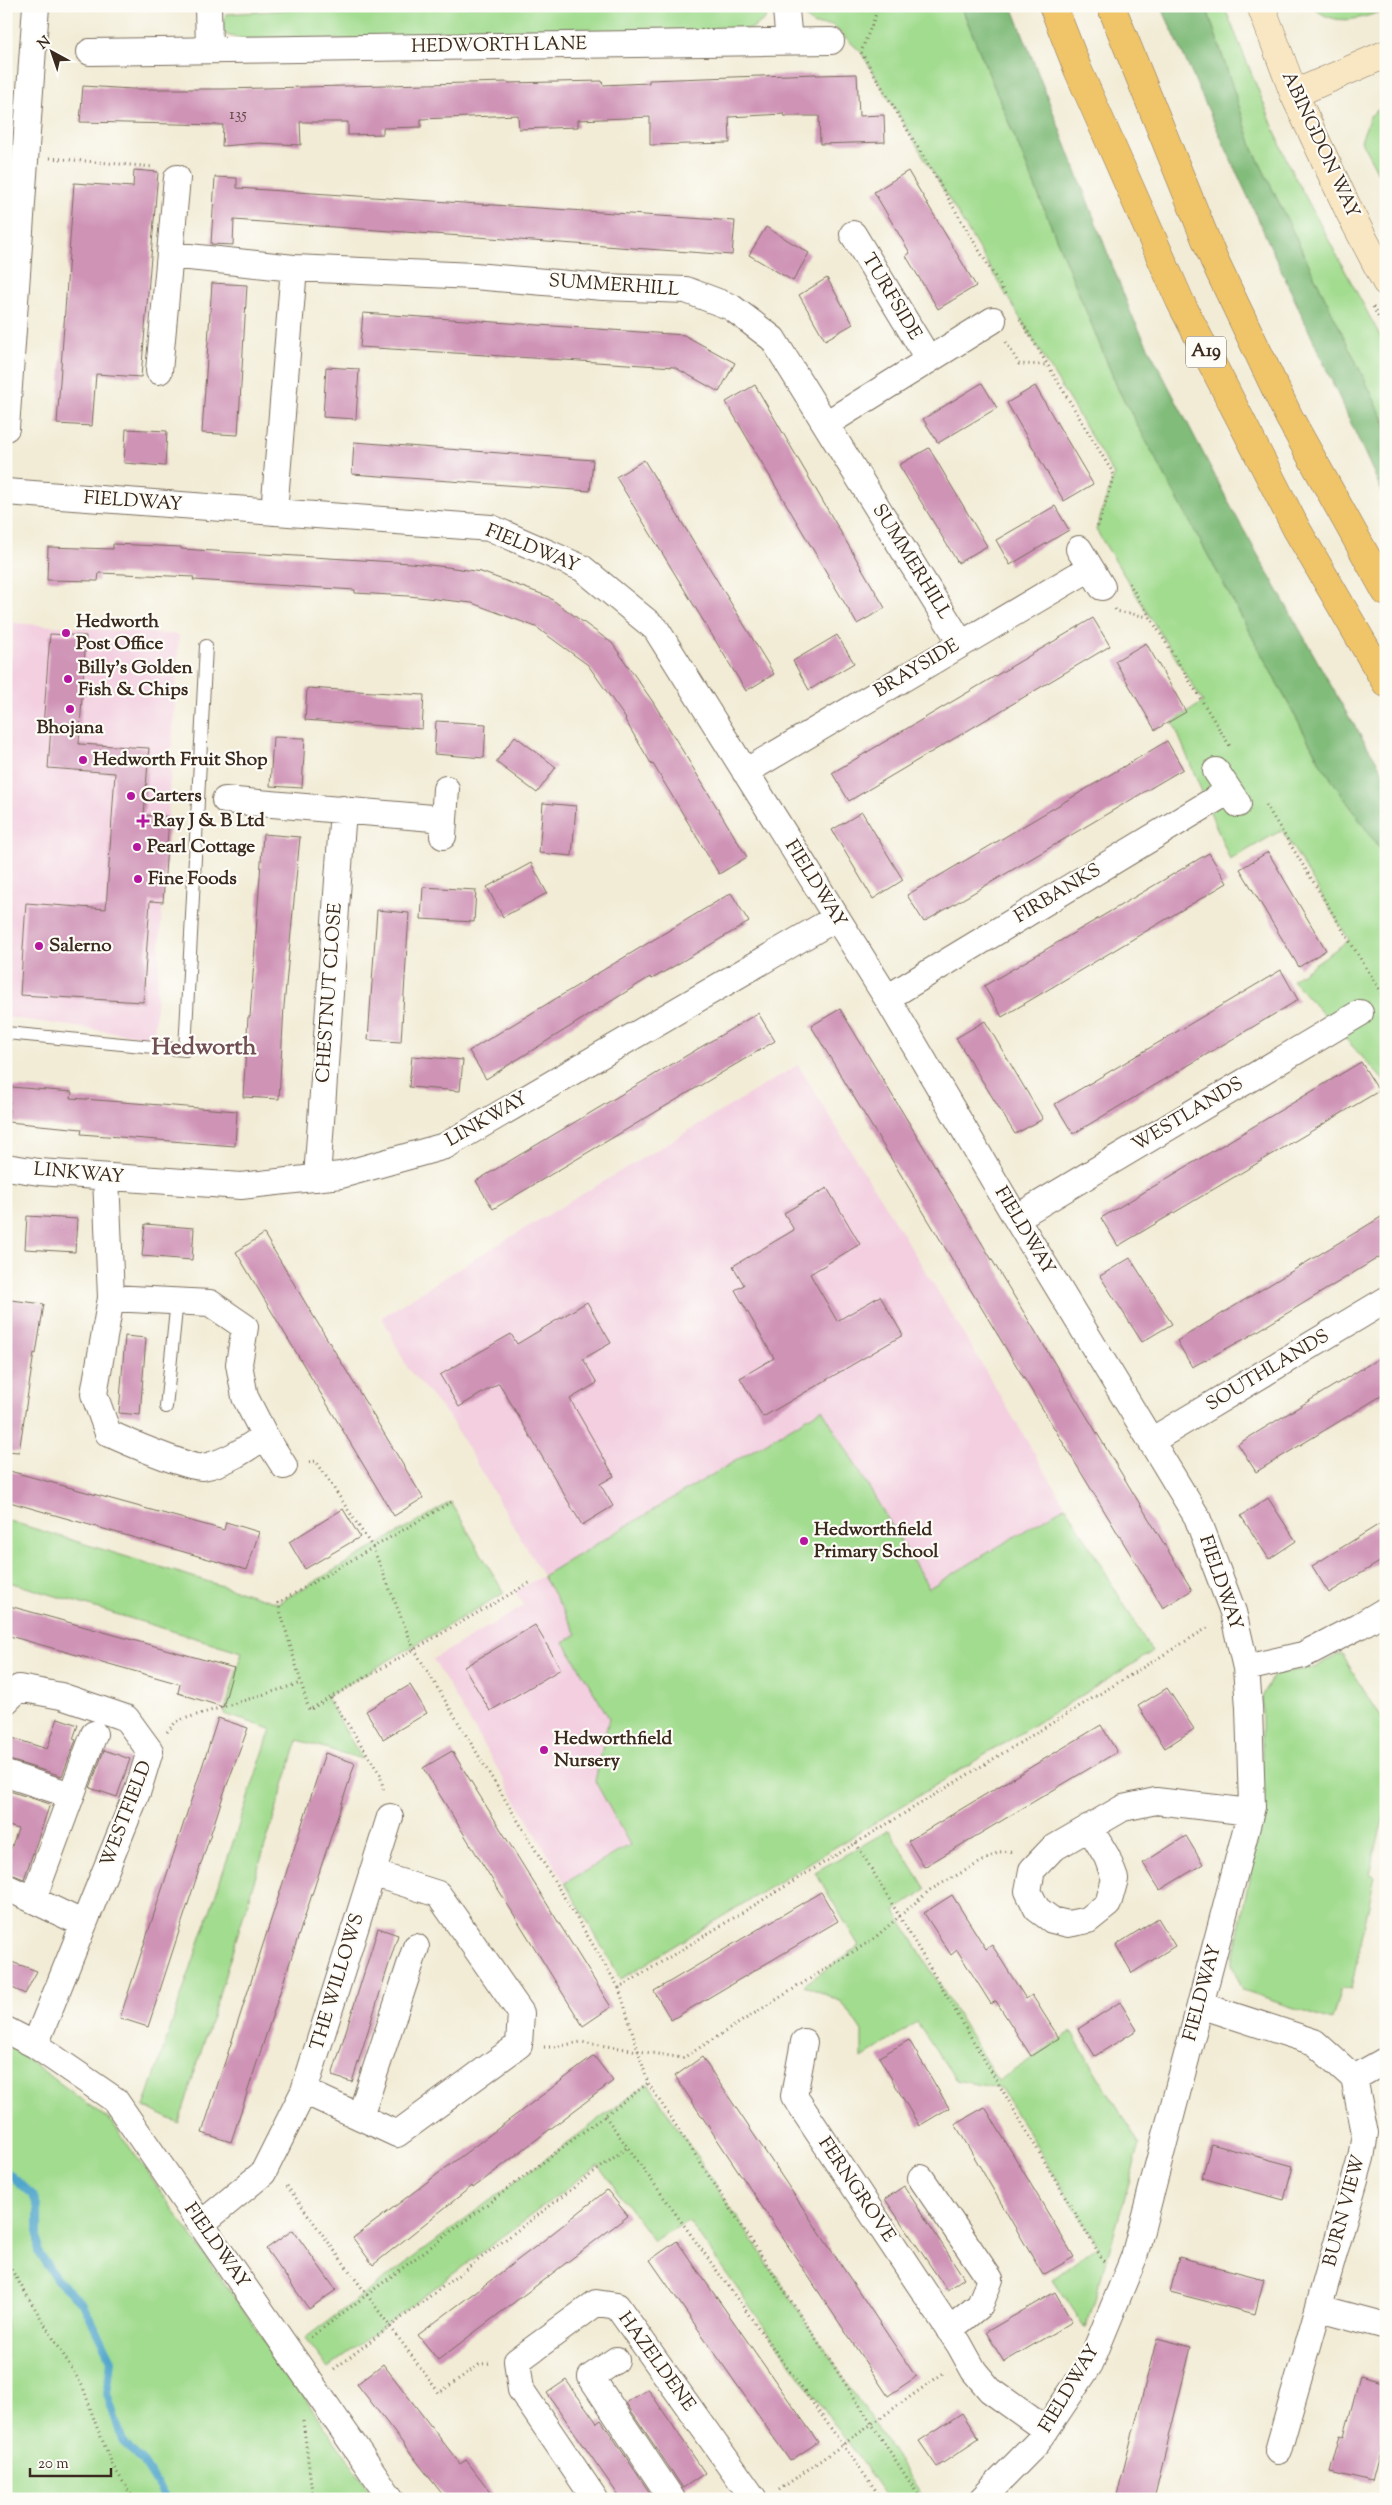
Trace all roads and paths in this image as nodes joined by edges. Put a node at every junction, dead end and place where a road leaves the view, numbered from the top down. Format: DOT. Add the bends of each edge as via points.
graph roads {
  1 [pos="36,6"];
  2 [pos="208,6"];
  3 [pos="879,6"];
  4 [pos="1053,6"];
  5 [pos="1111,6"];
  6 [pos="1260,6"];
  7 [pos="786,10"];
  8 [pos="831,41"];
  9 [pos="789,42"];
  10 [pos="209,50"];
  11 [pos="90,52"];
  12 [pos="1386,54"];
  13 [pos="1294,94"];
  14 [pos="26,156"];
  15 [pos="177,178"];
  16 [pos="853,234"];
  17 [pos="170,255"];
  18 [pos="294,268"];
  19 [pos="12,276"];
  20 [pos="1386,282"];
  21 [pos="1001,316"];
  22 [pos="929,360"];
  23 [pos="1048,365"];
  24 [pos="160,371"];
  25 [pos="826,424"];
  26 [pos="6,428"];
  27 [pos="6,492"];
  28 [pos="274,512"];
  29 [pos="1093,560"];
  30 [pos="1126,578"];
  31 [pos="1386,592"];
  32 [pos="961,643"];
  33 [pos="206,646"];
  34 [pos="1386,684"];
  35 [pos="745,772"];
  36 [pos="1236,783"];
  37 [pos="446,789"];
  38 [pos="225,800"];
  39 [pos="343,809"];
  40 [pos="836,918"];
  41 [pos="887,998"];
  42 [pos="1386,1000"];
  43 [pos="1359,1012"];
  44 [pos="6,1033"];
  45 [pos="6,1167"];
  46 [pos="106,1177"];
  47 [pos="317,1178"];
  48 [pos="1016,1218"];
  49 [pos="111,1298"];
  50 [pos="177,1300"];
  51 [pos="1386,1300"];
  52 [pos="166,1407"];
  53 [pos="265,1436"];
  54 [pos="1151,1441"];
  55 [pos="284,1466"];
  56 [pos="451,1502"];
  57 [pos="373,1548"];
  58 [pos="531,1582"];
  59 [pos="1386,1610"];
  60 [pos="1233,1612"];
  61 [pos="414,1649"];
  62 [pos="1246,1668"];
  63 [pos="301,1683"];
  64 [pos="331,1698"];
  65 [pos="6,1701"];
  66 [pos="94,1734"];
  67 [pos="150,1751"];
  68 [pos="6,1774"];
  69 [pos="71,1796"];
  70 [pos="1250,1812"];
  71 [pos="390,1816"];
  72 [pos="1089,1827"];
  73 [pos="856,1843"];
  74 [pos="1052,1849"];
  75 [pos="372,1872"];
  76 [pos="6,1886"];
  77 [pos="33,1899"];
  78 [pos="900,1916"];
  79 [pos="84,1924"];
  80 [pos="416,1946"];
  81 [pos="618,1988"];
  82 [pos="1200,2005"];
  83 [pos="6,2030"];
  84 [pos="804,2042"];
  85 [pos="35,2045"];
  86 [pos="519,2045"];
  87 [pos="638,2051"];
  88 [pos="1386,2060"];
  89 [pos="1354,2078"];
  90 [pos="648,2083"];
  91 [pos="304,2092"];
  92 [pos="605,2116"];
  93 [pos="360,2117"];
  94 [pos="629,2146"];
  95 [pos="263,2173"];
  96 [pos="921,2178"];
  97 [pos="201,2224"];
  98 [pos="6,2261"];
  99 [pos="1120,2291"];
  100 [pos="367,2295"];
  101 [pos="1318,2308"];
  102 [pos="390,2326"];
  103 [pos="1386,2326"];
  104 [pos="949,2330"];
  105 [pos="290,2352"];
  106 [pos="966,2357"];
  107 [pos="616,2360"];
  108 [pos="517,2361"];
  109 [pos="312,2385"];
  110 [pos="872,2424"];
  111 [pos="1046,2430"];
  112 [pos="843,2444"];
  113 [pos="1278,2450"];
  114 [pos="764,2496"];
  115 [pos="134,2499"];
  116 [pos="313,2499"];
  117 [pos="391,2499"];
  118 [pos="595,2499"];
  119 [pos="672,2499"];
  120 [pos="882,2499"];
  121 [pos="921,2499"];
  122 [pos="982,2499"];
  1 -- 14 [label="street"];
  2 -- 10 [label="street"];
  3 -- 21 [label="path" via="861,52"];
  4 -- 34 [label="highway, A19" via="1180,301 1296,528"];
  5 -- 31 [label="highway, A19" via="1214,260 1289,417"];
  6 -- 13 [label="street, ABINGDON WAY"];
  7 -- 9 [label="street"];
  8 -- 9 [label="street, HEDWORTH LANE"];
  9 -- 10 [label="street, HEDWORTH LANE"];
  10 -- 11 [label="street, HEDWORTH LANE"];
  12 -- 13 [label="street"];
  13 -- 20 [label="street, ABINGDON WAY"];
  14 -- 15 [label="path" via="156,167"];
  14 -- 19 [label="street"];
  15 -- 17 [label="street"];
  16 -- 22 [label="street, TURFSIDE"];
  17 -- 18 [label="street, SUMMERHILL"];
  17 -- 24 [label="street"];
  18 -- 25 [label="street, SUMMERHILL" via="686,290 731,307 773,339"];
  18 -- 28 [label="street"];
  19 -- 26 [label="street"];
  21 -- 22 [label="street, TURFSIDE"];
  21 -- 23 [label="path"];
  21 -- 23 [label="path" via="1019,364"];
  22 -- 25 [label="street, TURFSIDE"];
  23 -- 29 [label="path" via="1114,475 1096,530"];
  25 -- 32 [label="street, SUMMERHILL"];
  27 -- 28 [label="street, FIELDWAY"];
  28 -- 35 [label="street, FIELDWAY" via="491,528 582,568 656,628"];
  29 -- 32 [label="street, BRAYSIDE"];
  30 -- 36 [label="path"];
  32 -- 35 [label="street, BRAYSIDE"];
  33 -- 44 [label="lane" via="185,1050"];
  35 -- 40 [label="street, FIELDWAY"];
  36 -- 41 [label="street, FIRBANKS"];
  36 -- 42 [label="path"];
  37 -- 39 [label="street" via="444,828"];
  38 -- 39 [label="street"];
  39 -- 47 [label="street, CHESTNUT CLOSE"];
  40 -- 41 [label="street, FIELDWAY"];
  40 -- 47 [label="street, LINKWAY" via="445,1146 341,1175"];
  41 -- 48 [label="street, FIELDWAY"];
  43 -- 48 [label="street, WESTLANDS"];
  45 -- 46 [label="street, LINKWAY"];
  46 -- 47 [label="street, LINKWAY" via="241,1186"];
  46 -- 49 [label="street"];
  48 -- 54 [label="street, FIELDWAY"];
  49 -- 50 [label="street"];
  49 -- 53 [label="street" via="94,1394 108,1433 151,1452 201,1468 237,1455"];
  50 -- 52 [label="lane"];
  50 -- 53 [label="street" via="210,1303 245,1327 239,1364 245,1397"];
  51 -- 54 [label="street, SOUTHLANDS"];
  53 -- 55 [label="street"];
  54 -- 60 [label="street, FIELDWAY" via="1197,1517"];
  55 -- 57 [label="path" via="316,1461"];
  56 -- 57 [label="path"];
  57 -- 61 [label="path"];
  57 -- 63 [label="path" via="278,1603"];
  58 -- 61 [label="path"];
  59 -- 62 [label="street" via="1303,1655"];
  60 -- 62 [label="street, FIELDWAY"];
  60 -- 73 [label="path"];
  61 -- 64 [label="path"];
  61 -- 81 [label="path"];
  62 -- 70 [label="street, FIELDWAY" via="1250,1707"];
  63 -- 64 [label="path" via="309,1710"];
  63 -- 67 [label="path" via="177,1721"];
  64 -- 71 [label="path" via="380,1774"];
  65 -- 67 [label="street, WESTFIELD" via="19,1688 61,1696 126,1718"];
  66 -- 69 [label="street"];
  67 -- 79 [label="street, WESTFIELD" via="138,1790"];
  68 -- 69 [label="street"];
  69 -- 77 [label="street"];
  70 -- 72 [label="street" via="1156,1801 1123,1808"];
  70 -- 82 [label="street, FIELDWAY"];
  71 -- 75 [label="street, THE WILLOWS"];
  72 -- 74 [label="street"];
  72 -- 74 [label="street" via="1107,1857 1115,1879 1108,1904 1088,1920 1068,1924 1052,1920 1037,1909 1028,1891 1032,1870"];
  73 -- 78 [label="path"];
  73 -- 81 [label="path"];
  74 -- 78 [label="path" via="999,1852 930,1890"];
  75 -- 86 [label="street" via="438,1894 521,2013"];
  75 -- 91 [label="street, THE WILLOWS"];
  76 -- 77 [label="street"];
  77 -- 79 [label="street"];
  78 -- 87 [label="path" via="872,1940 683,2058"];
  78 -- 99 [label="path"];
  79 -- 85 [label="street, WESTFIELD"];
  80 -- 93 [label="street"];
  81 -- 87 [label="path"];
  82 -- 89 [label="street" via="1314,2042"];
  82 -- 99 [label="street, FIELDWAY" via="1134,2257"];
  83 -- 85 [label="street, FIELDWAY"];
  84 -- 104 [label="street, FERNGROVE" via="794,2096"];
  85 -- 97 [label="street, FIELDWAY" via="115,2100"];
  86 -- 87 [label="path" via="554,2047 581,2042"];
  86 -- 93 [label="street" via="397,2134"];
  87 -- 90 [label="path"];
  88 -- 89 [label="street"];
  89 -- 101 [label="street, BURN VIEW" via="1365,2133 1361,2158"];
  90 -- 92 [label="path"];
  90 -- 110 [label="path"];
  91 -- 93 [label="street"];
  91 -- 95 [label="street, THE WILLOWS"];
  92 -- 94 [label="path"];
  92 -- 100 [label="path"];
  94 -- 102 [label="path"];
  94 -- 112 [label="path"];
  95 -- 97 [label="street, THE WILLOWS"];
  95 -- 100 [label="path" via="283,2180"];
  96 -- 104 [label="street" via="990,2279 980,2305"];
  97 -- 105 [label="street, FIELDWAY"];
  98 -- 115 [label="path" via="83,2387 113,2466"];
  99 -- 111 [label="street, FIELDWAY" via="1090,2364"];
  100 -- 102 [label="path"];
  100 -- 105 [label="path"];
  101 -- 103 [label="street"];
  101 -- 113 [label="street, BURN VIEW"];
  102 -- 108 [label="path" via="438,2393 480,2364"];
  102 -- 109 [label="path"];
  104 -- 106 [label="street, FERNGROVE"];
  105 -- 109 [label="street, FIELDWAY"];
  106 -- 110 [label="path"];
  106 -- 111 [label="street, FERNGROVE" via="990,2390"];
  107 -- 119 [label="street, HAZELDENE" via="591,2377"];
  108 -- 114 [label="street, HAZELDENE" via="596,2302 617,2306"];
  108 -- 118 [label="street" via="521,2390"];
  109 -- 116 [label="path" via="303,2397 301,2411"];
  109 -- 117 [label="street, FIELDWAY"];
  110 -- 112 [label="path"];
  110 -- 121 [label="path"];
  111 -- 122 [label="street, FIELDWAY"];
  112 -- 114 [label="path"];
  112 -- 120 [label="path"];
}
